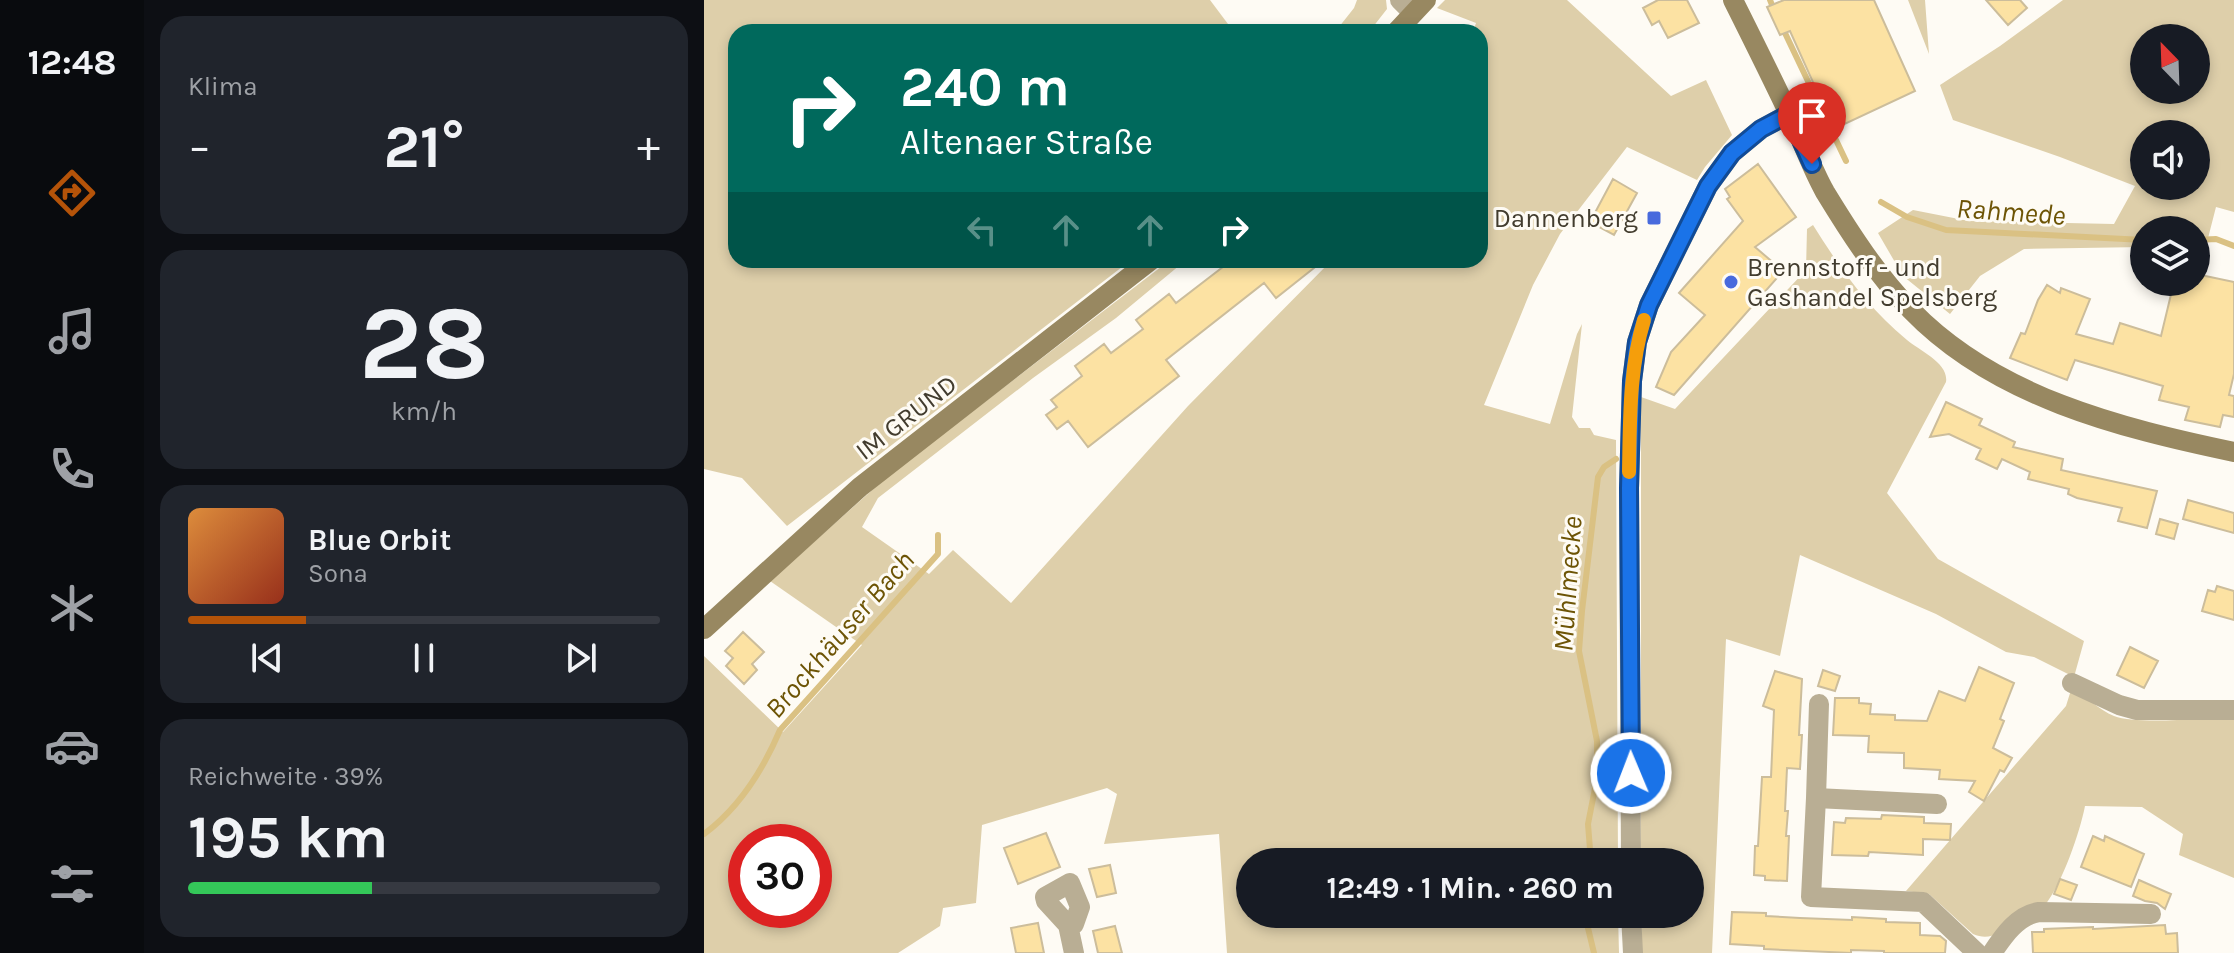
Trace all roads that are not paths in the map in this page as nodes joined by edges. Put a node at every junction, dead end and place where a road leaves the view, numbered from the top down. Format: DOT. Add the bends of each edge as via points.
graph roads {
  1 [pos="1733,0"];
  2 [pos="1413,4"];
  3 [pos="1401,24"];
  4 [pos="1789,114"];
  5 [pos="1141,268"];
  6 [pos="2234,452"];
  7 [pos="704,629"];
  8 [pos="2072,683"];
  9 [pos="1819,704"];
  10 [pos="2234,710"];
  11 [pos="1816,798"];
  12 [pos="1937,804"];
  13 [pos="1631,848"];
  14 [pos="2151,914"];
  15 [pos="1068,925"];
  16 [pos="1632,928"];
  17 [pos="1074,953"];
  18 [pos="1633,953"];
  19 [pos="1977,953"];
  20 [pos="1992,953"];
  1 -- 4 [label="main road"];
  2 -- 3 [label="main road"];
  4 -- 6 [label="main road" via="1824,189 1872,265 1944,339 1983,366 2064,406"];
  4 -- 13 [label="street" via="1732,153 1708,186 1649,305 1637,342 1629,488"];
  5 -- 7 [label="main road, IM GRUND" via="860,487"];
  8 -- 10 [label="street" via="2137,710"];
  9 -- 11 [label="street"];
  11 -- 12 [label="street"];
  11 -- 19 [label="street" via="1811,897 1923,902"];
  14 -- 20 [label="street" via="2027,914"];
  15 -- 17 [label="street"];
  16 -- 18 [label="street"];
}
